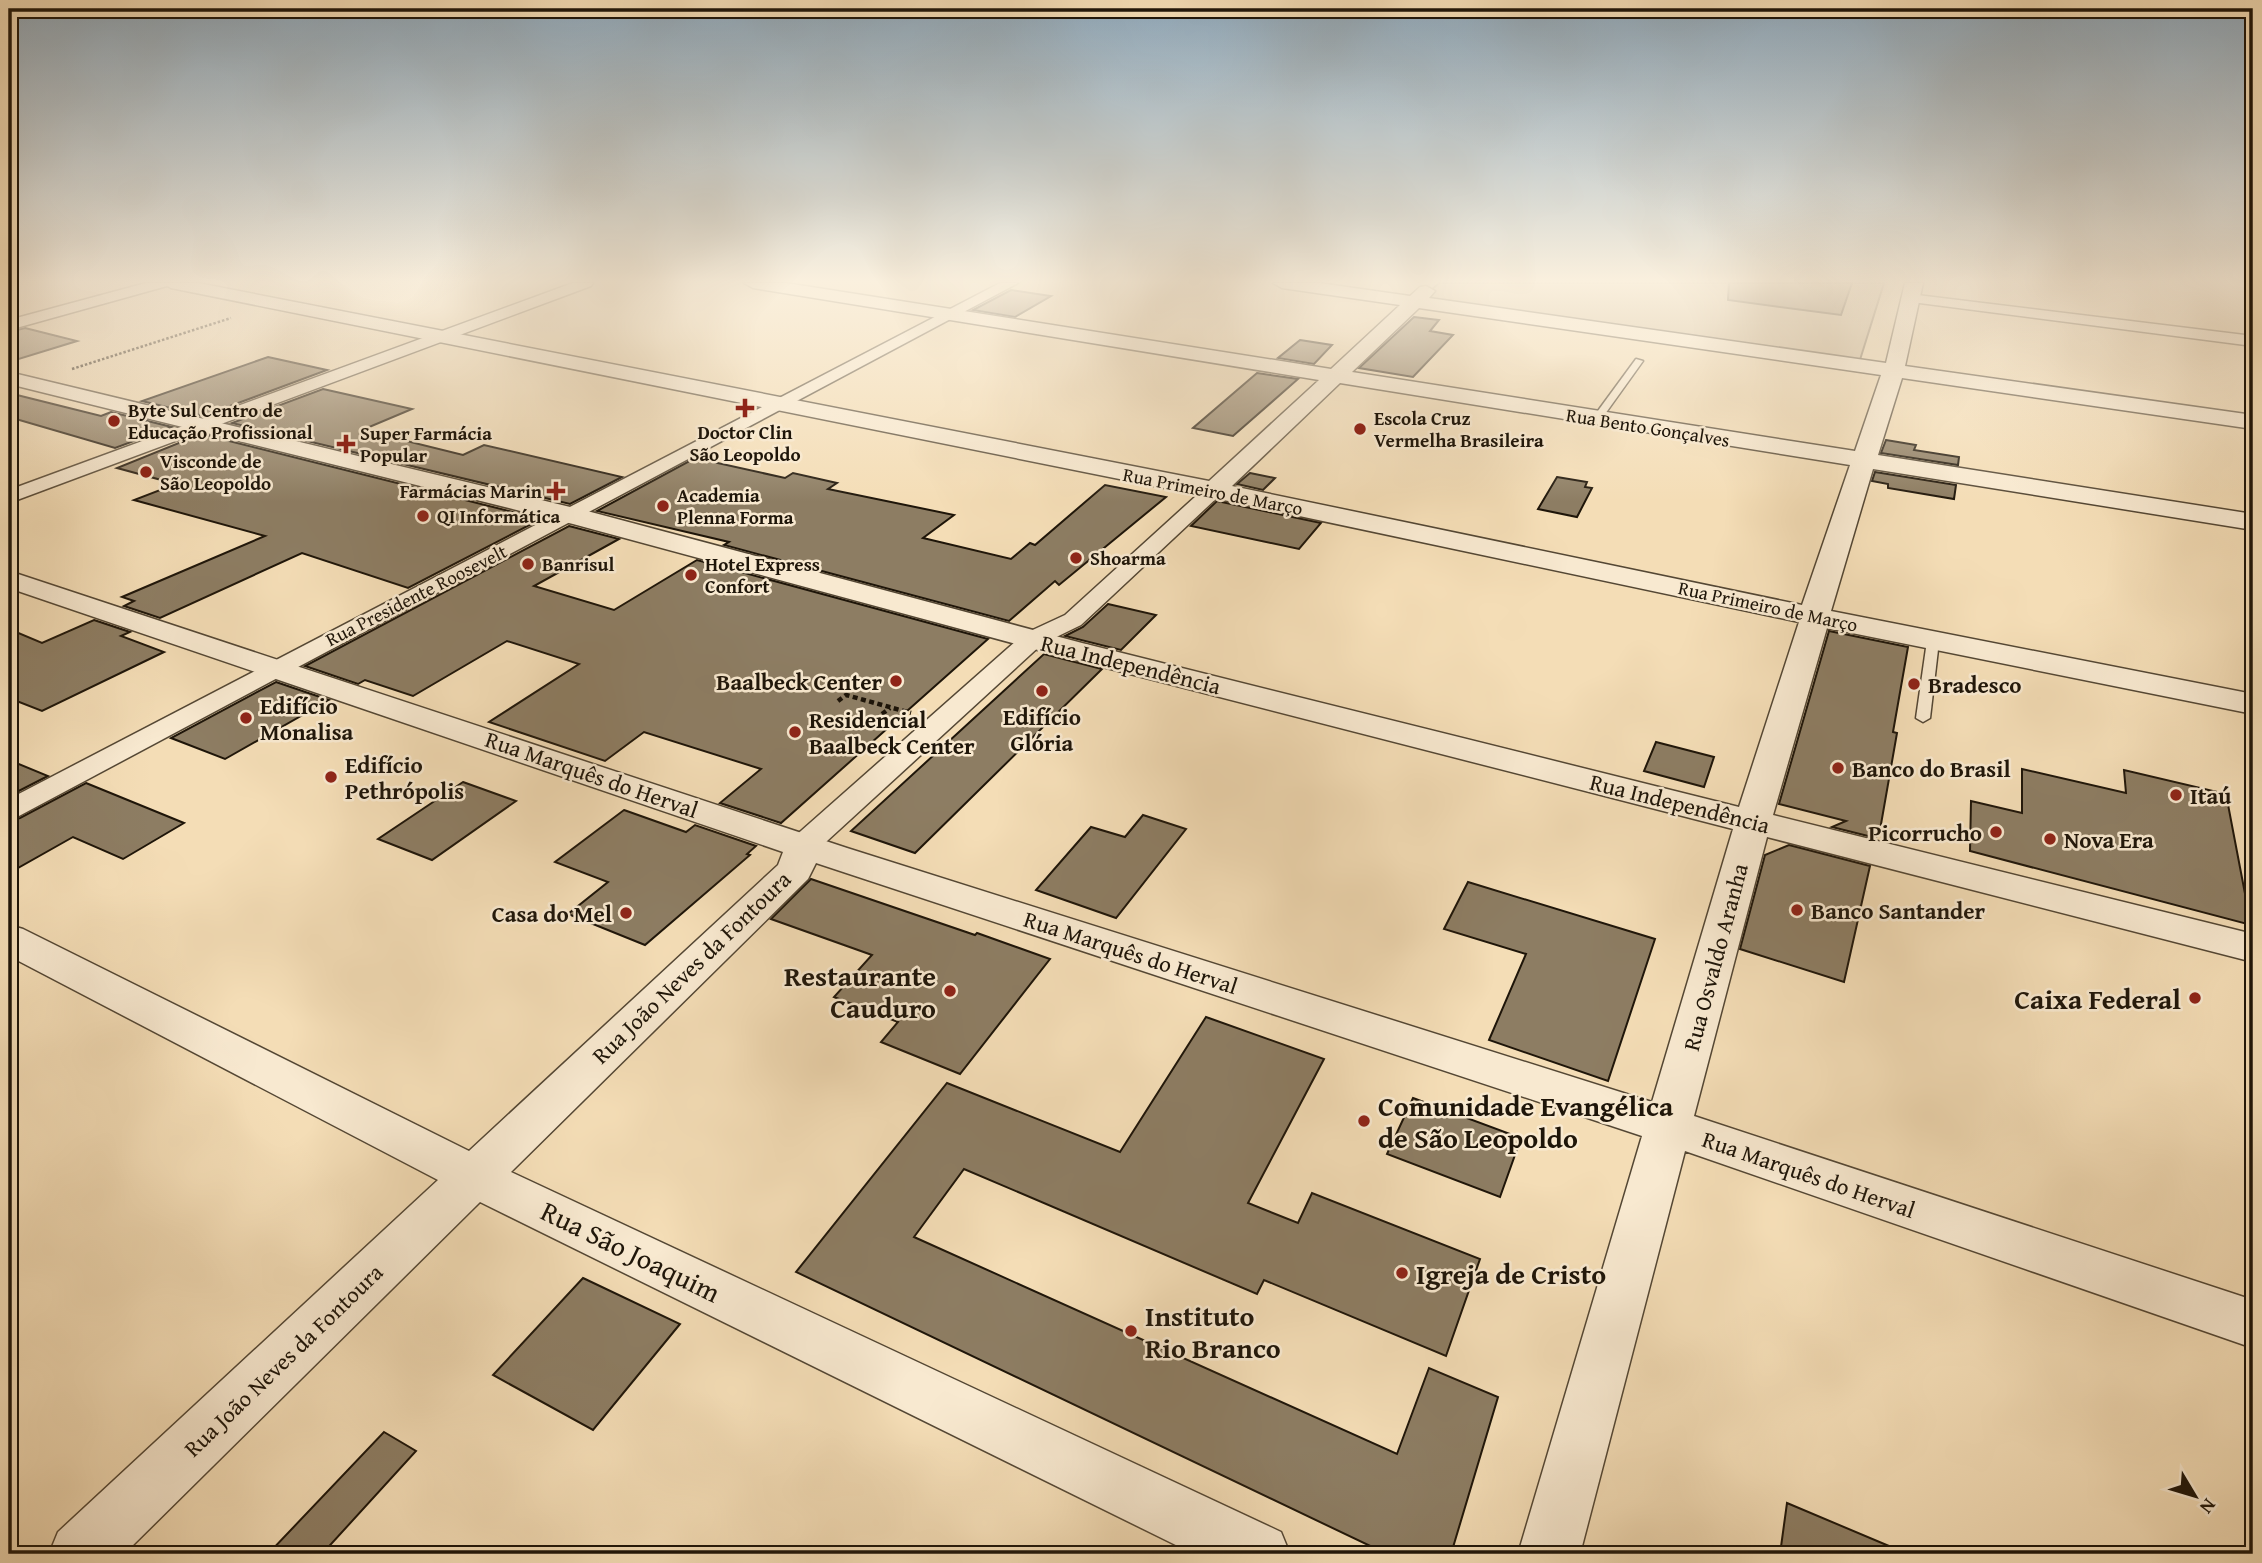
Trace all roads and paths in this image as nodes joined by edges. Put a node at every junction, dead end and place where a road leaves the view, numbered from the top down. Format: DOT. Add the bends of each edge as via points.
graph roads {
  1 [pos="100,356"];
  2 [pos="385,356"];
  3 [pos="531,356"];
  4 [pos="873,356"];
  5 [pos="1208,356"];
  6 [pos="1356,356"];
  7 [pos="1784,356"];
  8 [pos="1898,356"];
  9 [pos="1639,361"];
  10 [pos="1894,372"];
  11 [pos="1334,376"];
  12 [pos="19,380"];
  13 [pos="778,406"];
  14 [pos="1597,419"];
  15 [pos="2253,422"];
  16 [pos="200,424"];
  17 [pos="1864,462"];
  18 [pos="1214,490"];
  19 [pos="9,497"];
  20 [pos="568,516"];
  21 [pos="2253,522"];
  22 [pos="9,579"];
  23 [pos="1816,617"];
  24 [pos="1033,639"];
  25 [pos="1933,641"];
  26 [pos="275,668"];
  27 [pos="881,698"];
  28 [pos="838,701"];
  29 [pos="875,703"];
  30 [pos="2253,704"];
  31 [pos="890,707"];
  32 [pos="882,714"];
  33 [pos="1923,718"];
  34 [pos="942,722"];
  35 [pos="9,810"];
  36 [pos="1753,821"];
  37 [pos="804,845"];
  38 [pos="9,939"];
  39 [pos="2253,948"];
  40 [pos="1668,1126"];
  41 [pos="473,1176"];
  42 [pos="2253,1324"];
  43 [pos="80,1554"];
  44 [pos="1259,1554"];
  45 [pos="1549,1554"];
  1 -- 12 [label="path"];
  2 -- 16 [label="street"];
  3 -- 13 [label="street, Rua Primeiro de Março"];
  4 -- 13 [label="street, Rua Presidente Roosevelt"];
  5 -- 11 [label="street, Rua Bento Gonçalves"];
  6 -- 11 [label="street, Rua João Neves da Fontoura"];
  7 -- 10 [label="street"];
  8 -- 10 [label="street, Rua Osvaldo Aranha"];
  9 -- 14 [label="lane"];
  10 -- 15 [label="street"];
  10 -- 17 [label="street, Rua Osvaldo Aranha"];
  11 -- 14 [label="street, Rua Bento Gonçalves"];
  11 -- 18 [label="street, Rua João Neves da Fontoura"];
  12 -- 16 [label="street, Rua Independência"];
  13 -- 18 [label="street, Rua Primeiro de Março"];
  13 -- 20 [label="street, Rua Presidente Roosevelt"];
  14 -- 17 [label="street, Rua Bento Gonçalves"];
  16 -- 19 [label="street"];
  16 -- 20 [label="street, Rua Independência"];
  17 -- 21 [label="street, Rua Bento Gonçalves"];
  17 -- 23 [label="street, Rua Osvaldo Aranha"];
  18 -- 23 [label="street, Rua Primeiro de Março"];
  18 -- 24 [label="street, Rua João Neves da Fontoura" via="1073,620"];
  20 -- 24 [label="street, Rua Independência"];
  20 -- 26 [label="street, Rua Presidente Roosevelt"];
  22 -- 26 [label="street, Rua Marquês do Herval"];
  23 -- 25 [label="street, Rua Primeiro de Março"];
  23 -- 36 [label="street, Rua Osvaldo Aranha"];
  24 -- 34 [label="street, Rua João Neves da Fontoura"];
  24 -- 36 [label="street, Rua Independência"];
  25 -- 30 [label="street, Rua Primeiro de Março"];
  25 -- 33 [label="lane"];
  26 -- 35 [label="street, Rua Presidente Roosevelt"];
  26 -- 37 [label="street, Rua Marquês do Herval"];
  27 -- 29 [label="path"];
  28 -- 29 [label="path" via="846,695"];
  29 -- 31 [label="path"];
  31 -- 32 [label="path"];
  31 -- 34 [label="path"];
  34 -- 37 [label="street, Rua João Neves da Fontoura"];
  36 -- 39 [label="street, Rua Independência"];
  36 -- 40 [label="street, Rua Osvaldo Aranha"];
  37 -- 40 [label="street, Rua Marquês do Herval"];
  37 -- 41 [label="street, Rua João Neves da Fontoura" via="795,870"];
  38 -- 41 [label="street, Rua São Joaquim"];
  40 -- 42 [label="street, Rua Marquês do Herval"];
  40 -- 45 [label="street, Rua Osvaldo Aranha"];
  41 -- 43 [label="street, Rua João Neves da Fontoura"];
  41 -- 44 [label="street, Rua São Joaquim"];
}
